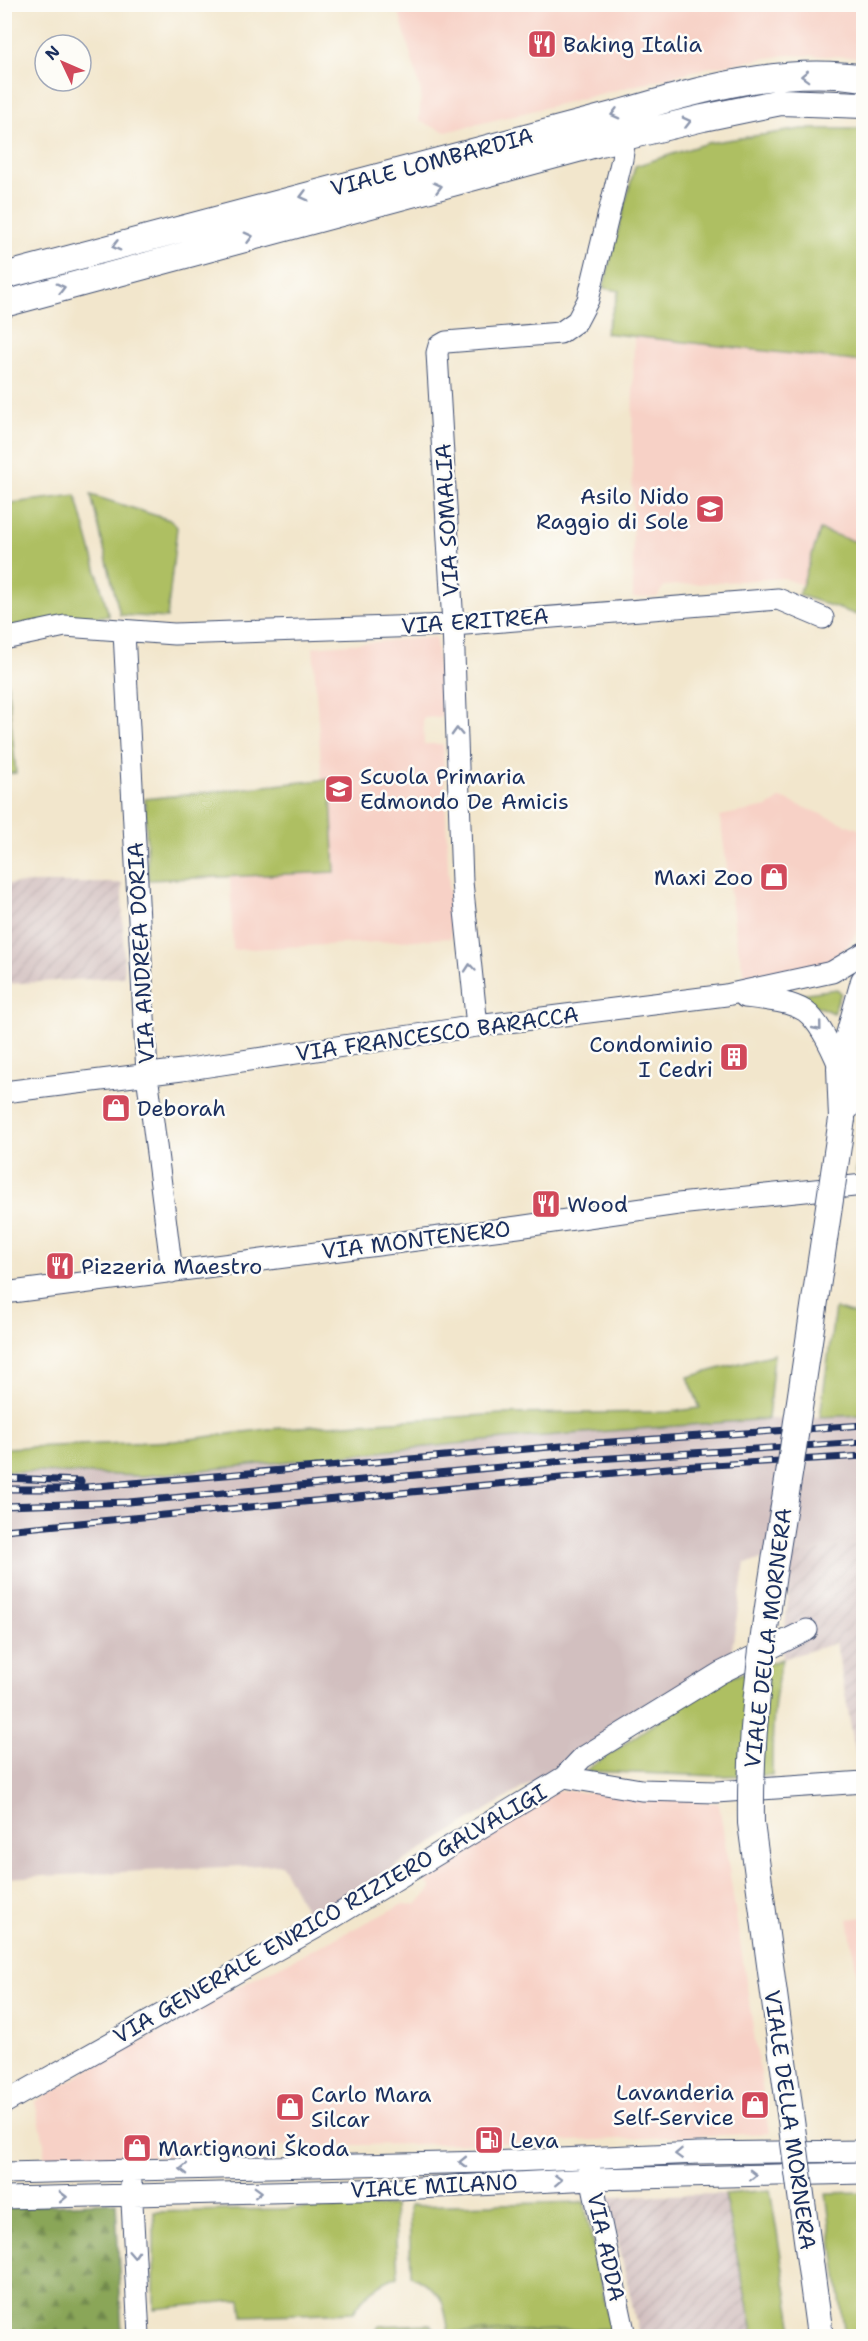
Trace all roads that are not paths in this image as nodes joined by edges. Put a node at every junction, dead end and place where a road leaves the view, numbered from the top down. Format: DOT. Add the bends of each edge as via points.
graph roads {
  1 [pos="864,78"];
  2 [pos="864,105"];
  3 [pos="625,137"];
  4 [pos="4,276"];
  5 [pos="4,304"];
  6 [pos="823,618"];
  7 [pos="453,625"];
  8 [pos="124,632"];
  9 [pos="4,639"];
  10 [pos="864,953"];
  11 [pos="864,981"];
  12 [pos="726,995"];
  13 [pos="477,1026"];
  14 [pos="856,1067"];
  15 [pos="147,1074"];
  16 [pos="4,1092"];
  17 [pos="864,1185"];
  18 [pos="172,1272"];
  19 [pos="4,1293"];
  20 [pos="807,1630"];
  21 [pos="564,1777"];
  22 [pos="864,1782"];
  23 [pos="4,2103"];
  24 [pos="864,2151"];
  25 [pos="588,2158"];
  26 [pos="130,2171"];
  27 [pos="4,2173"];
  28 [pos="864,2173"];
  29 [pos="592,2179"];
  30 [pos="132,2196"];
  31 [pos="4,2198"];
  32 [pos="139,2337"];
  33 [pos="625,2337"];
  34 [pos="820,2337"];
  1 -- 4 [label="main road, VIALE LOMBARDIA, one-way" via="775,77 697,91"];
  3 -- 2 [label="main road, VIALE LOMBARDIA, one-way" via="781,102"];
  5 -- 3 [label="main road, VIALE LOMBARDIA, one-way"];
  3 -- 7 [label="street, VIA SOMALIA" via="588,300 577,321 560,333 447,342 439,346"];
  6 -- 7 [label="street, VIA ERITREA" via="778,599"];
  7 -- 8 [label="street, VIA ERITREA" via="174,634"];
  13 -- 7 [label="street, VIA SOMALIA, one-way" via="462,882"];
  8 -- 9 [label="street, VIA ERITREA" via="65,626"];
  8 -- 15 [label="street, VIA ANDREA DORIA"];
  10 -- 12 [label="street, VIA FRANCESCO BARACCA" via="832,972"];
  11 -- 14 [label="main road, VIALE DELLA MORNERA"];
  12 -- 13 [label="street, VIA FRANCESCO BARACCA"];
  12 -- 14 [label="street, VIA FRANCESCO BARACCA, one-way" via="774,1001 805,1011"];
  13 -- 15 [label="street, VIA FRANCESCO BARACCA"];
  14 -- 34 [label="main road, VIALE DELLA MORNERA, bridge" via="842,1119 772,1578 750,1772 751,1823"];
  15 -- 16 [label="street, VIA FRANCESCO BARACCA"];
  15 -- 18 [label="street, VIA ANDREA DORIA"];
  17 -- 18 [label="street, VIA MONTENERO" via="678,1204"];
  18 -- 19 [label="street, VIA MONTENERO"];
  20 -- 21 [label="street, VIA GENERALE ENRICO RIZIERO GALVALIGI" via="720,1673 582,1758"];
  21 -- 22 [label="street" via="641,1790 716,1792"];
  21 -- 23 [label="street, VIA GENERALE ENRICO RIZIERO GALVALIGI" via="326,1922"];
  24 -- 25 [label="street, VIALE MILANO, one-way"];
  25 -- 26 [label="street, VIALE MILANO, one-way"];
  25 -- 29 [label="street, VIA ADDA"];
  26 -- 27 [label="street, VIALE MILANO"];
  26 -- 30 [label="street"];
  29 -- 28 [label="street, VIALE MILANO, one-way"];
  30 -- 29 [label="street, VIALE MILANO, one-way"];
  29 -- 33 [label="street, VIA ADDA"];
  31 -- 30 [label="street, VIALE MILANO, one-way"];
  30 -- 32 [label="street, one-way"];
}
